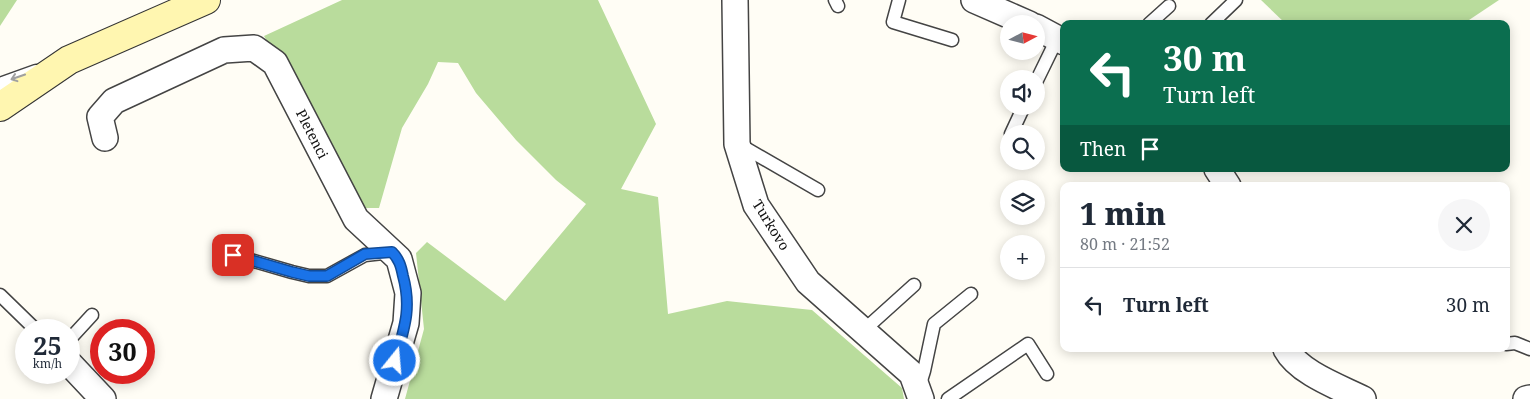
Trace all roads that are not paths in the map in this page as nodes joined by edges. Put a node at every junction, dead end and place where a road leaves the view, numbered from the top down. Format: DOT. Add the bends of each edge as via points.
graph roads {
  1 [pos="206,0"];
  2 [pos="735,0"];
  3 [pos="900,0"];
  4 [pos="974,0"];
  5 [pos="1236,0"];
  6 [pos="1169,6"];
  7 [pos="1008,15"];
  8 [pos="1153,20"];
  9 [pos="1215,20"];
  10 [pos="1052,36"];
  11 [pos="952,40"];
  12 [pos="69,60"];
  13 [pos="1040,70"];
  14 [pos="0,84"];
  15 [pos="0,107"];
  16 [pos="104,138"];
  17 [pos="737,144"];
  18 [pos="818,190"];
  19 [pos="392,252"];
  20 [pos="233,255"];
  21 [pos="914,286"];
  22 [pos="0,294"];
  23 [pos="971,294"];
  24 [pos="92,315"];
  25 [pos="25,319"];
  26 [pos="80,328"];
  27 [pos="863,331"];
  28 [pos="1510,344"];
  29 [pos="1530,349"];
  30 [pos="1288,352"];
  31 [pos="1047,374"];
  32 [pos="80,375"];
  33 [pos="919,395"];
  34 [pos="1530,398"];
  35 [pos="103,399"];
  36 [pos="384,399"];
  37 [pos="948,399"];
  38 [pos="1363,399"];
  39 [pos="1526,399"];
  1 -- 12 [label="main road"];
  2 -- 17 [label="street, Turkovo"];
  3 -- 11 [label="lane" via="893,22"];
  4 -- 7 [label="street"];
  5 -- 9 [label="lane"];
  6 -- 8 [label="lane"];
  10 -- 13 [label="lane"];
  12 -- 14 [label="lane, one-way"];
  12 -- 15 [label="main road"];
  16 -- 19 [label="street, Pletenci" via="100,117 114,101 224,50 254,48 275,63 356,219"];
  17 -- 18 [label="lane"];
  17 -- 27 [label="street, Turkovo" via="756,205 808,282"];
  19 -- 20 [label="lane" via="365,254 327,276 309,276"];
  19 -- 36 [label="street, Pletenci" via="399,258 408,293 406,323"];
  21 -- 27 [label="lane"];
  22 -- 25 [label="lane"];
  23 -- 33 [label="lane" via="934,324"];
  24 -- 26 [label="lane"];
  27 -- 33 [label="street, Turkovo" via="912,374"];
  28 -- 29 [label="lane"];
  30 -- 38 [label="street" via="1313,375"];
  31 -- 37 [label="lane" via="1028,344"];
  32 -- 35 [label="street"];
  34 -- 39 [label="street"];
}
